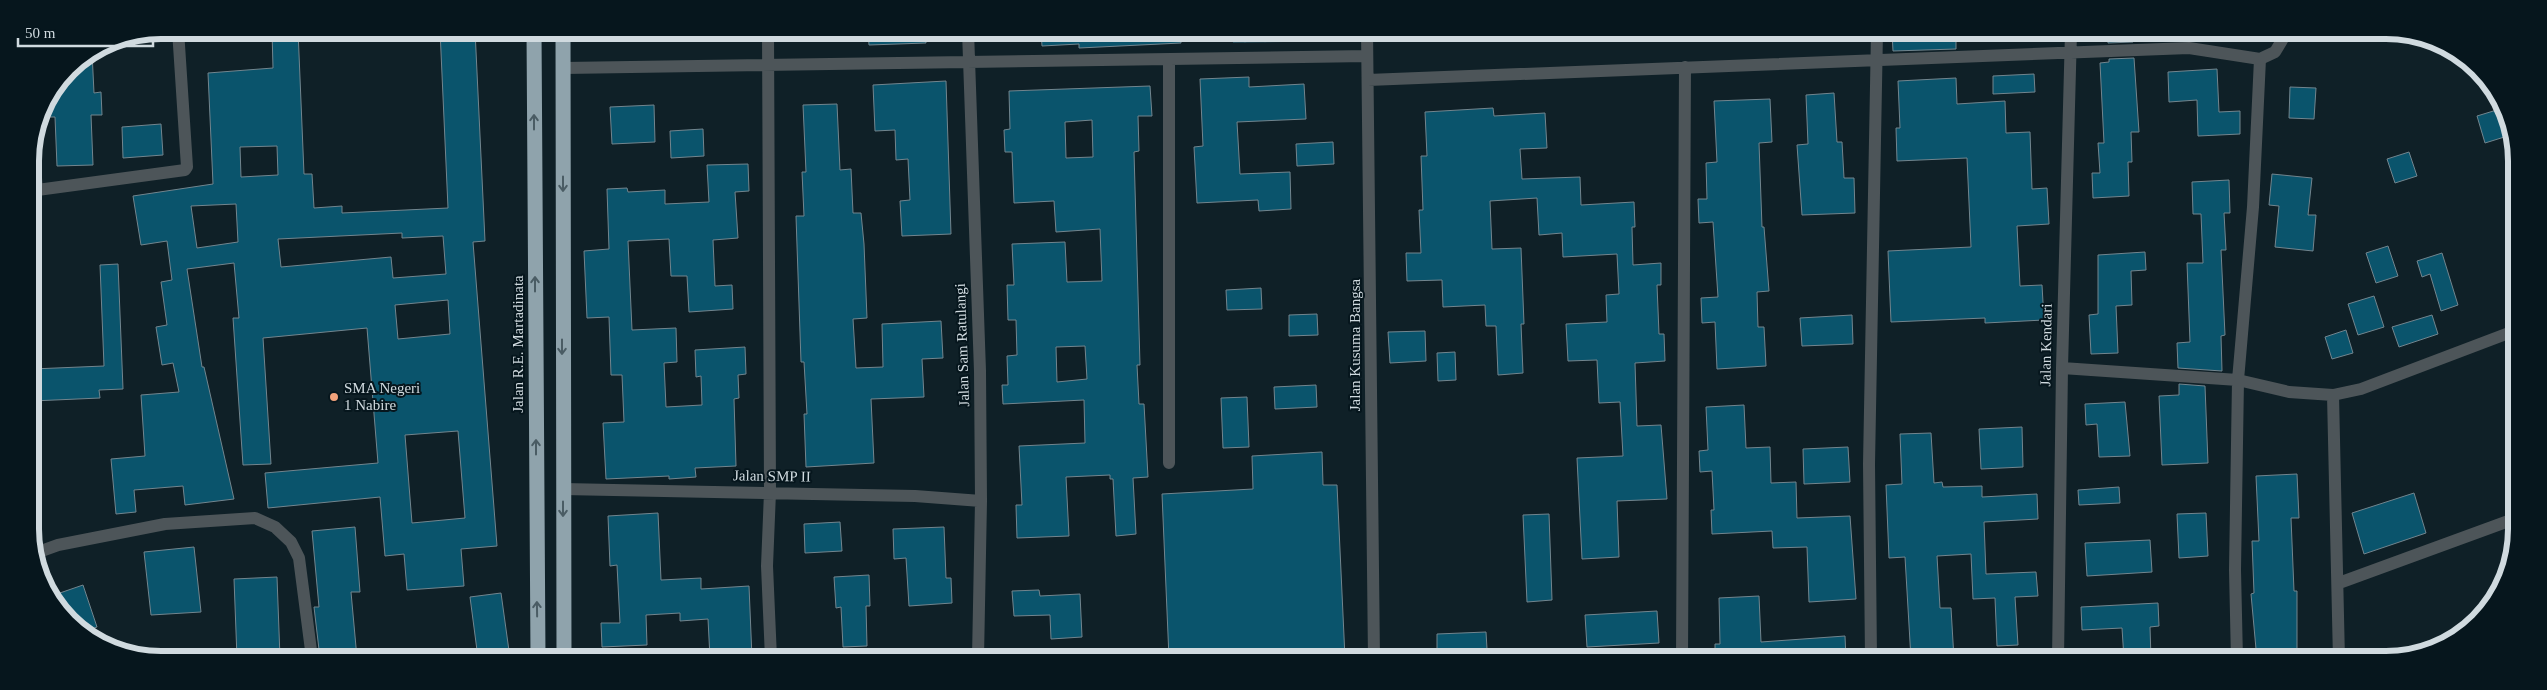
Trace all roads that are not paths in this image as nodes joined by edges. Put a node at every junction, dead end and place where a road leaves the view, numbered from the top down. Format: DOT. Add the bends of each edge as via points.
graph roads {
  1 [pos="179,39"];
  2 [pos="534,39"];
  3 [pos="563,39"];
  4 [pos="768,39"];
  5 [pos="968,39"];
  6 [pos="1367,39"];
  7 [pos="1877,39"];
  8 [pos="2071,39"];
  9 [pos="2283,39"];
  10 [pos="2071,54"];
  11 [pos="1368,56"];
  12 [pos="2260,59"];
  13 [pos="1169,60"];
  14 [pos="1876,60"];
  15 [pos="768,64"];
  16 [pos="968,64"];
  17 [pos="1685,67"];
  18 [pos="564,68"];
  19 [pos="1368,80"];
  20 [pos="39,189"];
  21 [pos="2508,332"];
  22 [pos="2062,368"];
  23 [pos="2238,380"];
  24 [pos="2334,395"];
  25 [pos="1169,463"];
  26 [pos="563,489"];
  27 [pos="770,492"];
  28 [pos="981,501"];
  29 [pos="2508,520"];
  30 [pos="41,551"];
  31 [pos="2339,583"];
  32 [pos="564,642"];
  33 [pos="311,651"];
  34 [pos="538,651"];
  35 [pos="564,651"];
  36 [pos="771,651"];
  37 [pos="978,651"];
  38 [pos="1374,651"];
  39 [pos="1682,651"];
  40 [pos="1871,651"];
  41 [pos="2058,651"];
  42 [pos="2237,651"];
  43 [pos="2339,651"];
  1 -- 20 [label="street" via="185,170"];
  34 -- 2 [label="highway, Jalan R.E. Martadinata, one-way"];
  3 -- 18 [label="highway"];
  4 -- 15 [label="street"];
  5 -- 16 [label="street, Jalan Sam Ratulangi"];
  6 -- 11 [label="street, Jalan Kusuma Bangsa"];
  7 -- 14 [label="street"];
  8 -- 10 [label="street, Jalan Kendari"];
  9 -- 12 [label="street" via="2275,52"];
  10 -- 12 [label="street" via="2189,48"];
  10 -- 14 [label="street"];
  10 -- 22 [label="street, Jalan Kendari"];
  11 -- 13 [label="street"];
  11 -- 19 [label="street, Jalan Kusuma Bangsa"];
  12 -- 23 [label="street" via="2253,207"];
  13 -- 16 [label="street"];
  13 -- 25 [label="street"];
  14 -- 17 [label="street"];
  14 -- 40 [label="street" via="1869,464"];
  15 -- 16 [label="street"];
  15 -- 18 [label="street"];
  15 -- 27 [label="street"];
  16 -- 28 [label="street, Jalan Sam Ratulangi" via="980,371"];
  17 -- 19 [label="street"];
  17 -- 39 [label="street"];
  18 -- 26 [label="highway, one-way"];
  19 -- 38 [label="street, Jalan Kusuma Bangsa"];
  21 -- 24 [label="street" via="2361,389"];
  22 -- 23 [label="street"];
  22 -- 41 [label="street, Jalan Kendari"];
  23 -- 24 [label="street" via="2289,392"];
  23 -- 42 [label="street"];
  24 -- 31 [label="street"];
  26 -- 27 [label="street, Jalan SMP II"];
  26 -- 32 [label="highway, one-way"];
  27 -- 28 [label="street, Jalan SMP II"];
  27 -- 36 [label="street" via="767,566"];
  28 -- 37 [label="street, Jalan Sam Ratulangi"];
  29 -- 31 [label="street"];
  30 -- 33 [label="street" via="165,524 255,518 275,527 291,542 299,558"];
  31 -- 43 [label="street"];
  32 -- 34 [label="highway"];
  32 -- 35 [label="highway"];
}
